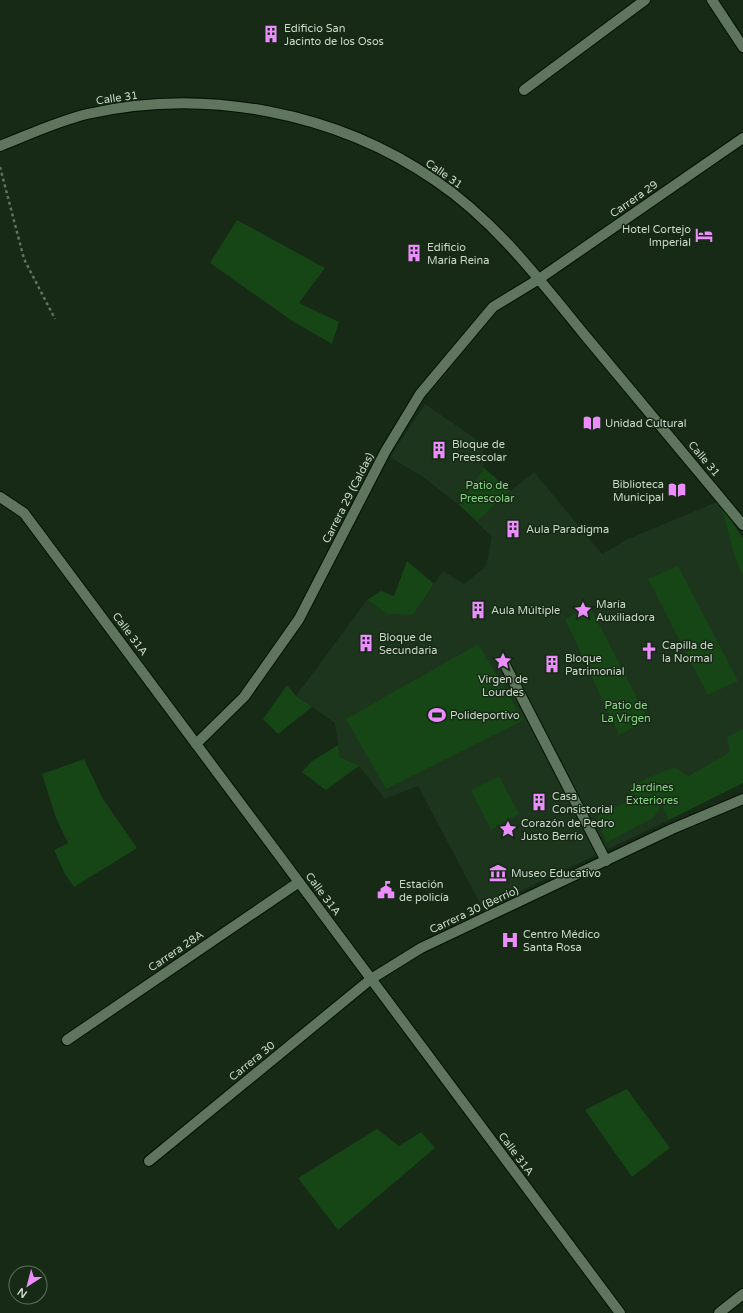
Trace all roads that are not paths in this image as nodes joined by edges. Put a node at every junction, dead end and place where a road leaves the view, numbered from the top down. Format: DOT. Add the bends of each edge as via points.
graph roads {
  1 [pos="645,0"];
  2 [pos="712,0"];
  3 [pos="743,47"];
  4 [pos="524,90"];
  5 [pos="743,138"];
  6 [pos="0,146"];
  7 [pos="538,279"];
  8 [pos="0,497"];
  9 [pos="743,525"];
  10 [pos="503,661"];
  11 [pos="196,744"];
  12 [pos="743,799"];
  13 [pos="606,861"];
  14 [pos="299,882"];
  15 [pos="371,979"];
  16 [pos="67,1040"];
  17 [pos="149,1161"];
  18 [pos="743,1294"];
  19 [pos="620,1313"];
  20 [pos="719,1313"];
  1 -- 4 [label="street"];
  2 -- 3 [label="street"];
  5 -- 7 [label="street, Carrera 29"];
  6 -- 7 [label="street, Calle 31" via="85,115 121,108 168,104 239,106 308,120 375,145 436,181 491,226"];
  7 -- 9 [label="street, Calle 31"];
  7 -- 11 [label="street, Carrera 29 (Caldas)" via="493,308 420,394 385,452 299,619 244,697"];
  8 -- 11 [label="street, Calle 31A" via="24,513"];
  10 -- 13 [label="street"];
  11 -- 14 [label="street, Calle 31A"];
  12 -- 13 [label="street, Carrera 30 (Berrío)"];
  13 -- 15 [label="street, Carrera 30 (Berrío)" via="421,948"];
  14 -- 15 [label="street, Calle 31A"];
  14 -- 16 [label="street, Carrera 28A"];
  15 -- 17 [label="street, Carrera 30"];
  15 -- 19 [label="street, Calle 31A"];
  18 -- 20 [label="street"];
}
